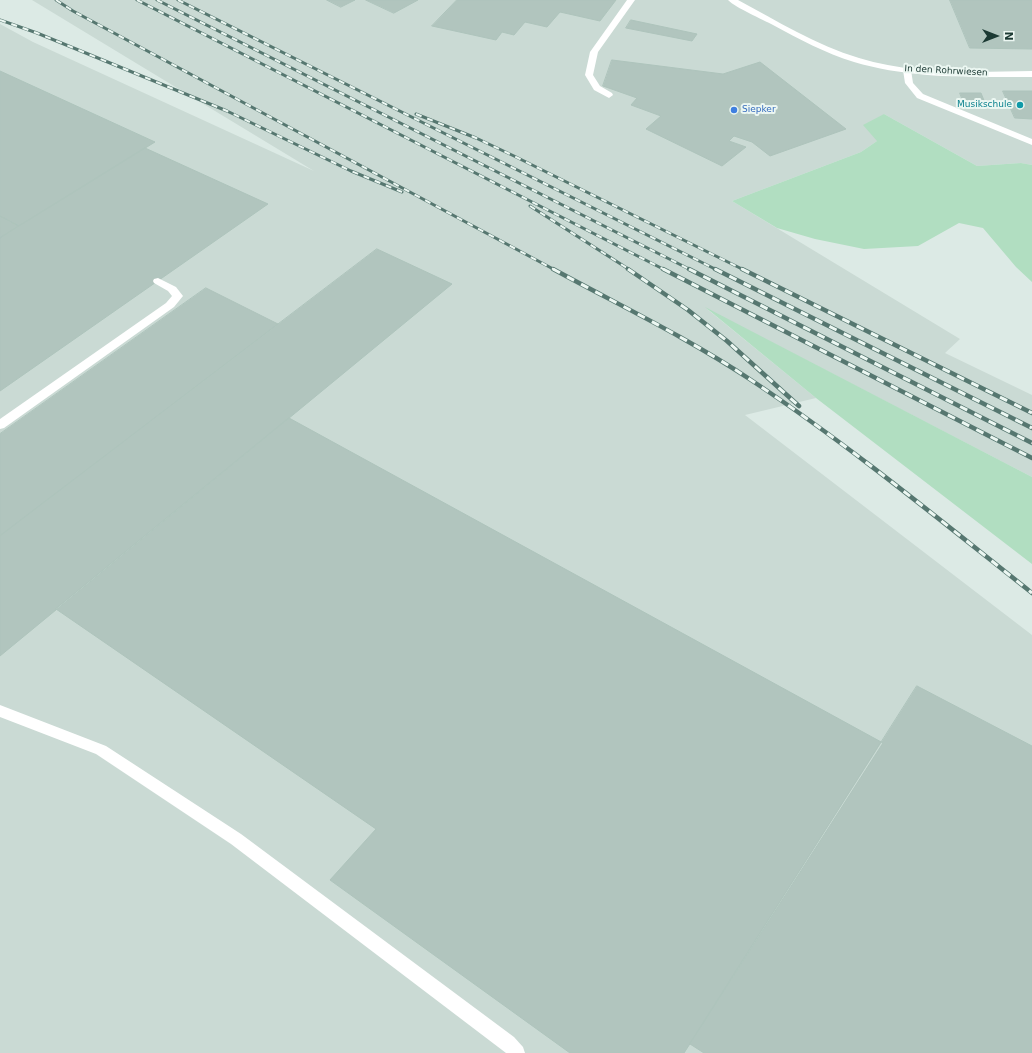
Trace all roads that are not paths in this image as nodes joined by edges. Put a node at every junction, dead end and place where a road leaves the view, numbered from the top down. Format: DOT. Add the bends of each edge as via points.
graph roads {
  1 [pos="631,0"];
  2 [pos="732,0"];
  3 [pos="907,70"];
  4 [pos="1032,74"];
  5 [pos="609,95"];
  6 [pos="1032,142"];
  7 [pos="158,281"];
  8 [pos="0,425"];
  9 [pos="0,711"];
  10 [pos="517,1053"];
  1 -- 5 [label="street" via="594,52 589,75 597,88"];
  2 -- 3 [label="street, In den Rohrwiesen" via="828,49 857,60"];
  3 -- 4 [label="street, In den Rohrwiesen"];
  3 -- 6 [label="street" via="909,83 920,96"];
  7 -- 8 [label="street" via="178,296 170,305"];
  9 -- 10 [label="street" via="101,750 236,839 508,1043"];
}
